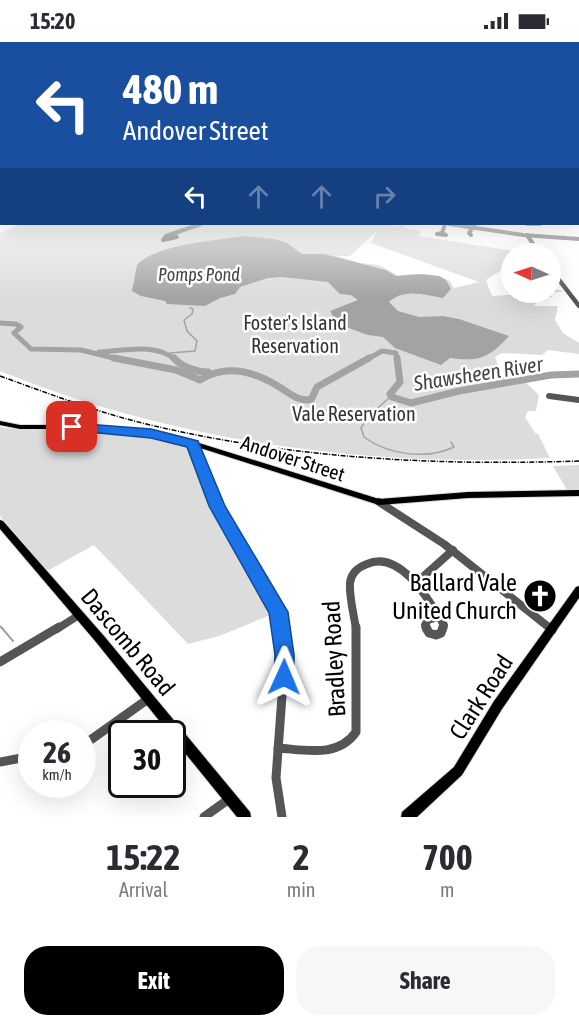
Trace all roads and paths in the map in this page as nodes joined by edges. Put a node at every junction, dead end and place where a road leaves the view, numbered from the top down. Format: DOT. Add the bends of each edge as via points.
graph roads {
  1 [pos="198,225"];
  2 [pos="446,225"];
  3 [pos="474,225"];
  4 [pos="442,233"];
  5 [pos="175,235"];
  6 [pos="471,235"];
  7 [pos="527,235"];
  8 [pos="579,239"];
  9 [pos="532,243"];
  10 [pos="561,282"];
  11 [pos="579,306"];
  12 [pos="549,396"];
  13 [pos="579,400"];
  14 [pos="0,423"];
  15 [pos="193,444"];
  16 [pos="579,493"];
  17 [pos="380,502"];
  18 [pos="0,523"];
  19 [pos="453,550"];
  20 [pos="415,584"];
  21 [pos="579,590"];
  22 [pos="79,615"];
  23 [pos="438,617"];
  24 [pos="552,630"];
  25 [pos="0,662"];
  26 [pos="148,699"];
  27 [pos="96,736"];
  28 [pos="278,748"];
  29 [pos="18,759"];
  30 [pos="0,762"];
  31 [pos="229,798"];
  32 [pos="204,817"];
  33 [pos="245,817"];
  34 [pos="282,817"];
  35 [pos="407,817"];
  1 -- 5 [label="street"];
  2 -- 4 [label="street"];
  3 -- 6 [label="street"];
  3 -- 7 [label="street"];
  7 -- 8 [label="street"];
  7 -- 9 [label="street"];
  10 -- 11 [label="street"];
  12 -- 13 [label="street"];
  14 -- 15 [label="main road, Andover Street" via="151,434"];
  15 -- 17 [label="main road, Andover Street"];
  15 -- 28 [label="street" via="217,506 274,602 282,624 285,655"];
  16 -- 17 [label="main road, Andover Street" via="468,495"];
  17 -- 19 [label="street"];
  18 -- 22 [label="main road, Dascomb Road"];
  19 -- 20 [label="street"];
  19 -- 24 [label="street"];
  20 -- 23 [label="street, Bradley Road"];
  20 -- 28 [label="street, Bradley Road" via="402,569 387,562 367,562 355,570 350,582 357,637 354,736 345,746 331,751"];
  21 -- 24 [label="main road, Clark Road"];
  22 -- 25 [label="street"];
  22 -- 26 [label="main road, Dascomb Road"];
  24 -- 35 [label="main road, Clark Road" via="498,705 458,771"];
  26 -- 27 [label="street"];
  26 -- 31 [label="main road, Dascomb Road"];
  28 -- 34 [label="street" via="276,778"];
  29 -- 30 [label="street"];
  31 -- 32 [label="street"];
  31 -- 33 [label="main road, Dascomb Road"];
}
